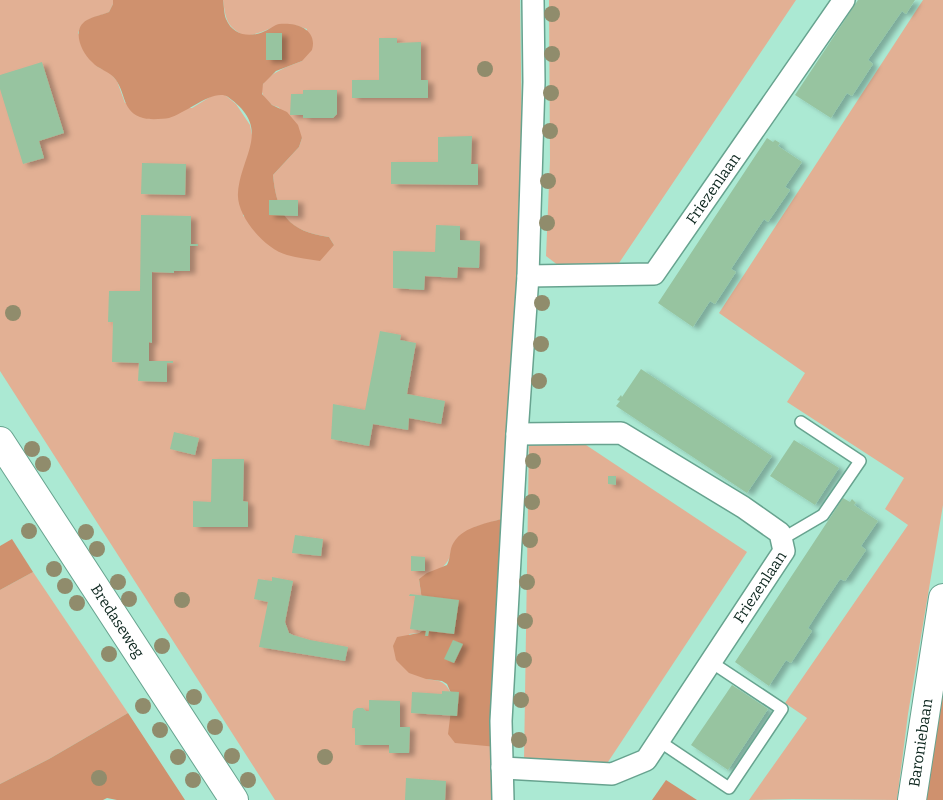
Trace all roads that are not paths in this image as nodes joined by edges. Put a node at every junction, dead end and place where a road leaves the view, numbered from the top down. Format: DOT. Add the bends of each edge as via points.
graph roads {
  1 [pos="533,0"];
  2 [pos="844,0"];
  3 [pos="528,276"];
  4 [pos="801,422"];
  5 [pos="517,434"];
  6 [pos="0,442"];
  7 [pos="782,539"];
  8 [pos="943,598"];
  9 [pos="711,662"];
  10 [pos="659,741"];
  11 [pos="502,768"];
  12 [pos="234,800"];
  13 [pos="503,800"];
  14 [pos="912,800"];
  1 -- 3 [label="street"];
  2 -- 3 [label="street, Friezenlaan" via="654,274"];
  3 -- 5 [label="street"];
  4 -- 7 [label="lane" via="860,461 823,515"];
  5 -- 7 [label="street, Friezenlaan" via="621,433 743,507 780,533"];
  5 -- 11 [label="street" via="501,721"];
  6 -- 12 [label="street, Bredaseweg"];
  7 -- 9 [label="street, Friezenlaan" via="784,551"];
  8 -- 14 [label="street, Baroniebaan"];
  9 -- 10 [label="street, Friezenlaan"];
  9 -- 10 [label="lane" via="782,709 729,788"];
  10 -- 11 [label="street, Friezenlaan" via="646,760 612,774"];
  11 -- 13 [label="street"];
}
